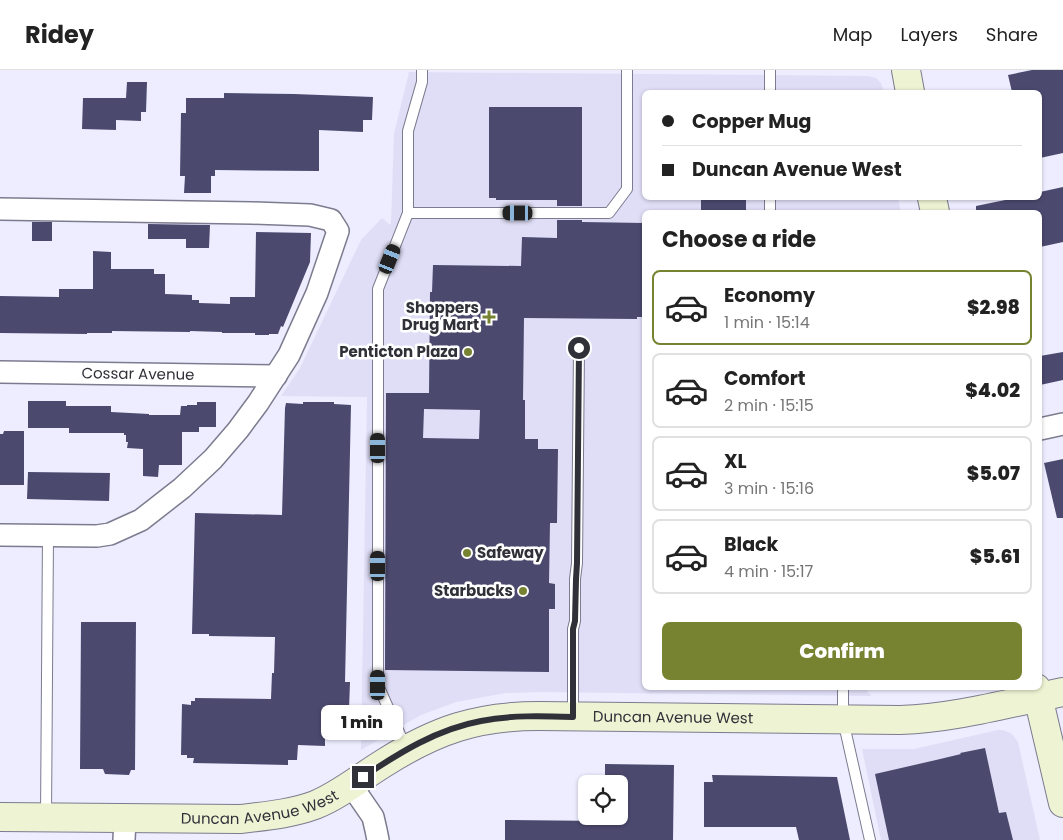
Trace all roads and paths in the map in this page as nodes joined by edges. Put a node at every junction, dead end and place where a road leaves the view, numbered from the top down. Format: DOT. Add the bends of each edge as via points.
graph roads {
  1 [pos="422,70"];
  2 [pos="627,70"];
  3 [pos="770,70"];
  4 [pos="906,70"];
  5 [pos="770,90"];
  6 [pos="910,90"];
  7 [pos="0,209"];
  8 [pos="408,213"];
  9 [pos="579,348"];
  10 [pos="0,372"];
  11 [pos="276,376"];
  12 [pos="1063,424"];
  13 [pos="1042,429"];
  14 [pos="0,535"];
  15 [pos="48,535"];
  16 [pos="843,690"];
  17 [pos="1046,692"];
  18 [pos="573,717"];
  19 [pos="843,720"];
  20 [pos="407,749"];
  21 [pos="351,785"];
  22 [pos="1063,803"];
  23 [pos="0,817"];
  24 [pos="46,818"];
  25 [pos="124,829"];
  26 [pos="378,840"];
  27 [pos="870,840"];
  1 -- 8 [label="lane" via="422,82 408,130"];
  2 -- 8 [label="lane" via="627,189 609,213"];
  3 -- 5 [label="lane"];
  4 -- 6 [label="street"];
  7 -- 11 [label="street" via="252,213 310,215 331,220 338,231 317,292"];
  8 -- 20 [label="lane" via="378,290 378,685"];
  9 -- 18 [label="lane"];
  10 -- 11 [label="street, Cossar Avenue"];
  11 -- 15 [label="street" via="238,430 212,459 141,520 110,534"];
  12 -- 13 [label="street"];
  14 -- 15 [label="street"];
  15 -- 24 [label="lane"];
  16 -- 19 [label="lane"];
  17 -- 19 [label="street, Duncan Avenue West" via="960,714 924,719"];
  17 -- 22 [label="street"];
  18 -- 19 [label="street, Duncan Avenue West"];
  18 -- 20 [label="street, Duncan Avenue West" via="520,716 479,721 455,727"];
  19 -- 27 [label="lane"];
  20 -- 21 [label="street, Duncan Avenue West"];
  21 -- 25 [label="street, Duncan Avenue West" via="314,805 270,816"];
  21 -- 26 [label="street" via="373,816"];
  23 -- 24 [label="street, Duncan Avenue West"];
  24 -- 25 [label="street, Duncan Avenue West"];
}
